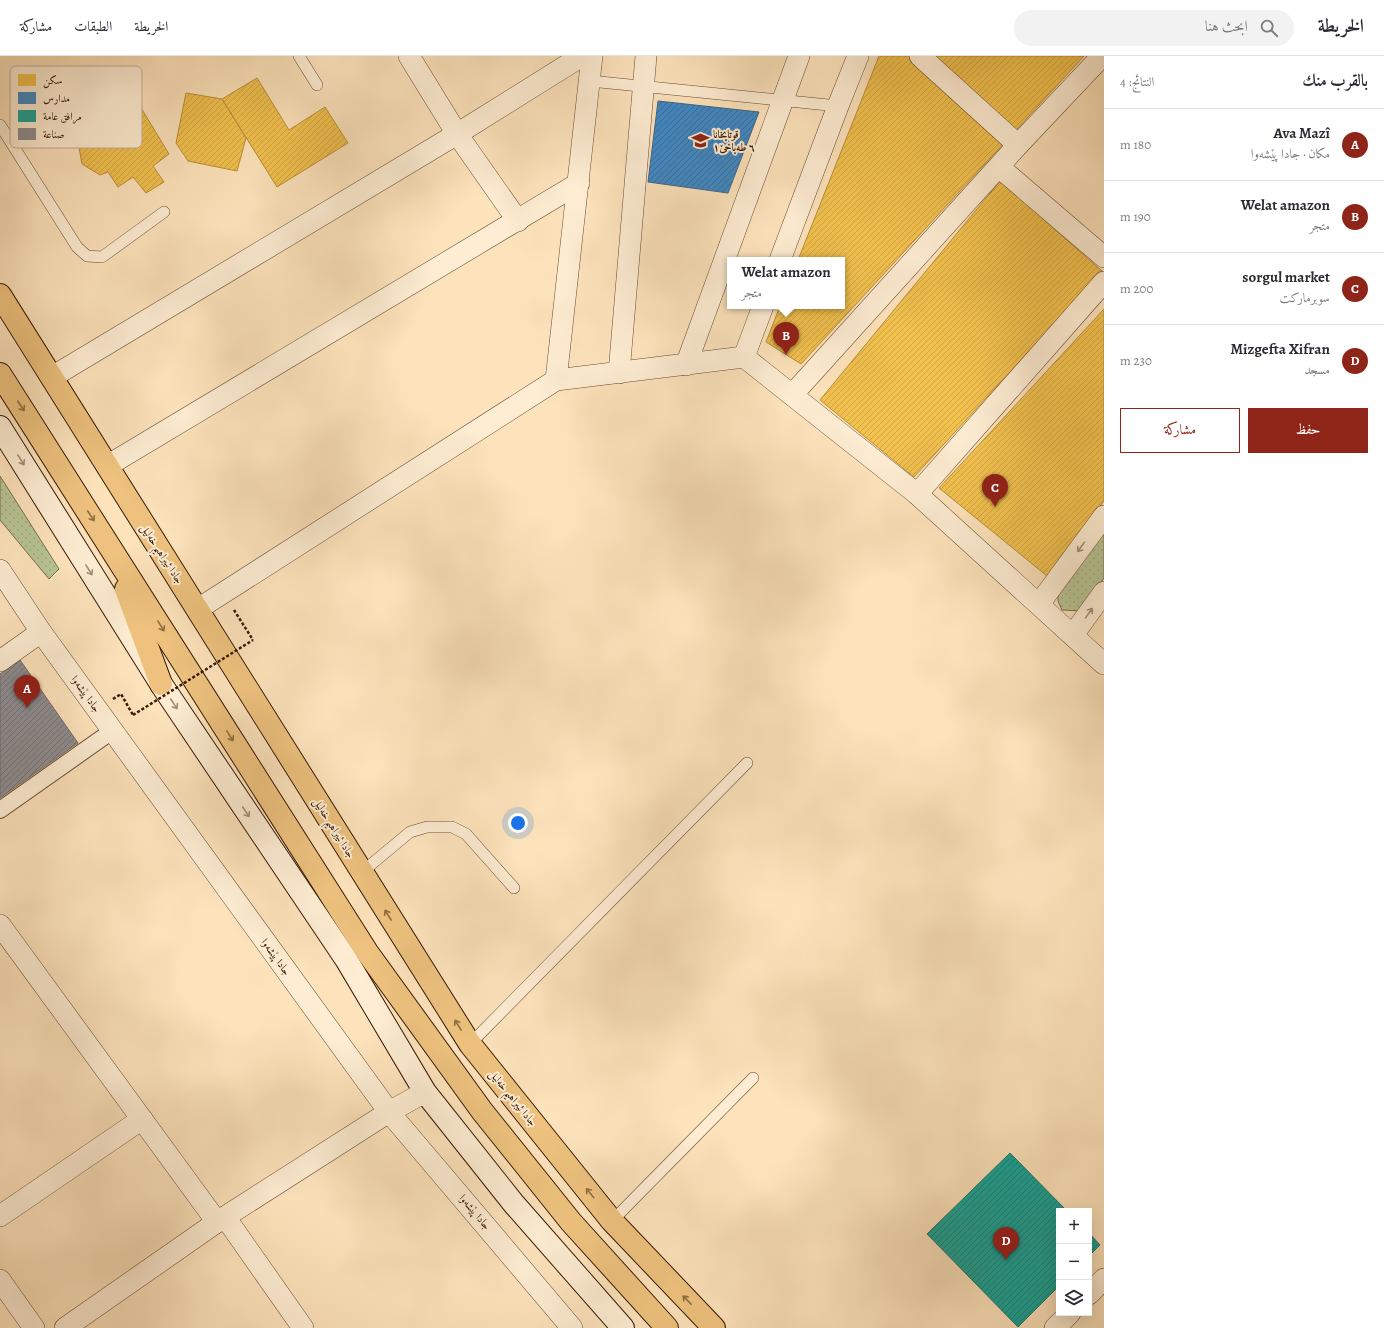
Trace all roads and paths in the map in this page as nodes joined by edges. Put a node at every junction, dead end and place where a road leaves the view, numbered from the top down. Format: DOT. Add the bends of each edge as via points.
graph roads {
  1 [pos="299,56"];
  2 [pos="409,56"];
  3 [pos="646,56"];
  4 [pos="799,56"];
  5 [pos="858,56"];
  6 [pos="920,56"];
  7 [pos="1102,56"];
  8 [pos="581,57"];
  9 [pos="590,82"];
  10 [pos="317,85"];
  11 [pos="644,87"];
  12 [pos="782,101"];
  13 [pos="838,106"];
  14 [pos="0,125"];
  15 [pos="457,134"];
  16 [pos="10,141"];
  17 [pos="1018,145"];
  18 [pos="15,148"];
  19 [pos="1000,167"];
  20 [pos="579,184"];
  21 [pos="164,212"];
  22 [pos="518,221"];
  23 [pos="781,257"];
  24 [pos="1104,257"];
  25 [pos="1104,282"];
  26 [pos="0,295"];
  27 [pos="762,309"];
  28 [pos="744,358"];
  29 [pos="686,365"];
  30 [pos="619,373"];
  31 [pos="0,374"];
  32 [pos="52,377"];
  33 [pos="556,380"];
  34 [pos="792,395"];
  35 [pos="0,427"];
  36 [pos="107,466"];
  37 [pos="917,494"];
  38 [pos="1104,516"];
  39 [pos="104,536"];
  40 [pos="0,570"];
  41 [pos="1104,592"];
  42 [pos="1039,604"];
  43 [pos="198,609"];
  44 [pos="241,620"];
  45 [pos="41,632"];
  46 [pos="1073,635"];
  47 [pos="0,661"];
  48 [pos="1104,664"];
  49 [pos="160,684"];
  50 [pos="121,694"];
  51 [pos="112,730"];
  52 [pos="747,763"];
  53 [pos="0,810"];
  54 [pos="362,872"];
  55 [pos="514,888"];
  56 [pos="0,925"];
  57 [pos="470,1044"];
  58 [pos="753,1078"];
  59 [pos="425,1092"];
  60 [pos="389,1112"];
  61 [pos="142,1119"];
  62 [pos="0,1216"];
  63 [pos="221,1220"];
  64 [pos="612,1221"];
  65 [pos="1104,1278"];
  66 [pos="0,1280"];
  67 [pos="1092,1291"];
  68 [pos="1067,1316"];
  69 [pos="34,1328"];
  70 [pos="66,1328"];
  71 [pos="304,1328"];
  72 [pos="572,1328"];
  73 [pos="623,1328"];
  74 [pos="667,1328"];
  75 [pos="714,1328"];
  76 [pos="1055,1328"];
  1 -- 10 [label="lane"];
  2 -- 15 [label="street"];
  3 -- 11 [label="street"];
  4 -- 12 [label="street"];
  5 -- 13 [label="street"];
  6 -- 17 [label="street"];
  7 -- 17 [label="street"];
  8 -- 9 [label="street"];
  8 -- 15 [label="street"];
  9 -- 11 [label="lane"];
  9 -- 20 [label="street"];
  11 -- 12 [label="lane"];
  11 -- 30 [label="street"];
  12 -- 13 [label="lane"];
  12 -- 29 [label="street"];
  13 -- 23 [label="street"];
  14 -- 16 [label="lane"];
  15 -- 22 [label="street"];
  15 -- 32 [label="street"];
  17 -- 19 [label="street"];
  18 -- 21 [label="lane" via="77,247 87,256 102,257"];
  19 -- 24 [label="street"];
  19 -- 34 [label="street"];
  20 -- 22 [label="street"];
  20 -- 33 [label="street"];
  22 -- 36 [label="street"];
  25 -- 37 [label="street"];
  26 -- 32 [label="highway, جادا ئیبراهیم خەلیل"];
  27 -- 28 [label="street"];
  28 -- 29 [label="street"];
  28 -- 34 [label="street"];
  29 -- 30 [label="street"];
  30 -- 33 [label="street"];
  31 -- 39 [label="highway, one-way"];
  32 -- 36 [label="highway, جادا ئیبراهیم خەلیل"];
  33 -- 43 [label="street"];
  34 -- 37 [label="street"];
  35 -- 49 [label="main road, one-way"];
  36 -- 43 [label="highway, جادا ئیبراهیم خەلیل"];
  37 -- 42 [label="street"];
  38 -- 42 [label="street, one-way"];
  39 -- 49 [label="highway"];
  39 -- 74 [label="highway, one-way" via="367,952 482,1111 571,1222"];
  40 -- 45 [label="street, جادا پێشەوا"];
  46 -- 41 [label="street, one-way"];
  42 -- 46 [label="street"];
  43 -- 54 [label="highway, جادا ئیبراهیم خەلیل"];
  44 -- 50 [label="path, bridge" via="253,640 133,716"];
  45 -- 47 [label="street"];
  45 -- 51 [label="street, جادا پێشەوا"];
  46 -- 48 [label="street"];
  49 -- 59 [label="main road, one-way" via="346,959"];
  51 -- 53 [label="street"];
  51 -- 60 [label="street, جادا پێشەوا"];
  52 -- 57 [label="lane"];
  54 -- 55 [label="lane" via="410,832 427,827 452,827 466,834"];
  57 -- 54 [label="highway, جادا ئیبراهیم خەلیل, one-way"];
  56 -- 61 [label="street"];
  64 -- 57 [label="highway, جادا ئیبراهیم خەلیل, one-way"];
  58 -- 64 [label="lane"];
  59 -- 60 [label="street"];
  59 -- 73 [label="main road" via="514,1204"];
  60 -- 63 [label="street"];
  60 -- 72 [label="street, جادا پێشەوا"];
  61 -- 62 [label="street"];
  61 -- 63 [label="street"];
  63 -- 70 [label="street"];
  63 -- 71 [label="street"];
  75 -- 64 [label="highway, جادا ئیبراهیم خەلیل, one-way"];
  65 -- 67 [label="street"];
  66 -- 69 [label="street"];
  68 -- 76 [label="street"];
}
